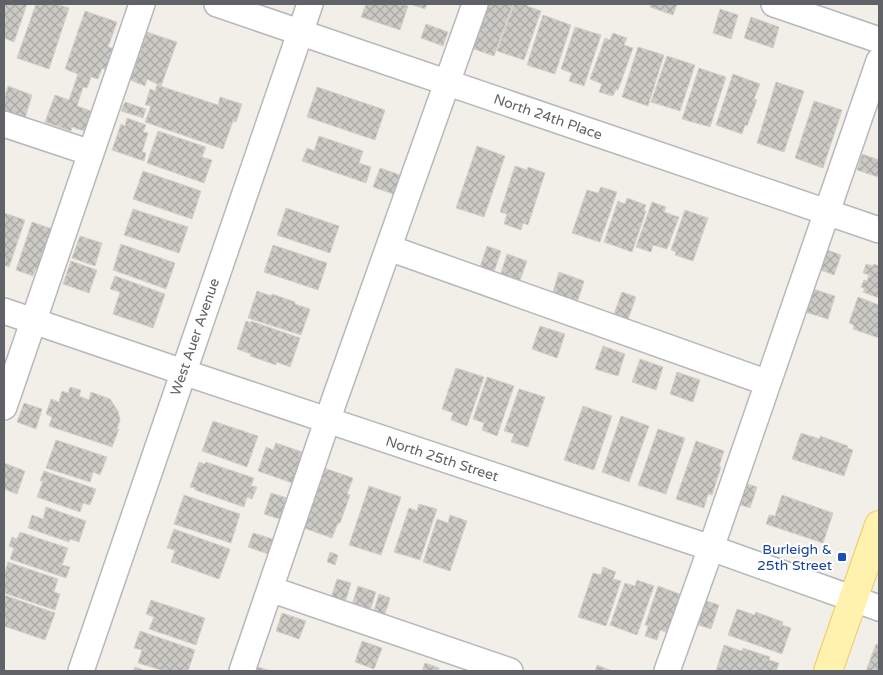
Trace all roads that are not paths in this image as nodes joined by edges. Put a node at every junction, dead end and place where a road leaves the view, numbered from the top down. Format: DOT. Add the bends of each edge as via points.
graph roads {
  1 [pos="142,4"];
  2 [pos="217,4"];
  3 [pos="310,4"];
  4 [pos="475,4"];
  5 [pos="774,4"];
  6 [pos="300,32"];
  7 [pos="879,40"];
  8 [pos="879,61"];
  9 [pos="447,83"];
  10 [pos="4,124"];
  11 [pos="91,153"];
  12 [pos="827,212"];
  13 [pos="879,230"];
  14 [pos="389,248"];
  15 [pos="4,311"];
  16 [pos="33,321"];
  17 [pos="183,372"];
  18 [pos="768,383"];
  19 [pos="4,407"];
  20 [pos="328,421"];
  21 [pos="879,525"];
  22 [pos="710,548"];
  23 [pos="270,589"];
  24 [pos="854,600"];
  25 [pos="879,608"];
  26 [pos="81,671"];
  27 [pos="242,671"];
  28 [pos="510,671"];
  29 [pos="666,671"];
  30 [pos="828,671"];
  1 -- 11 [label="street"];
  2 -- 6 [label="street, North 24th Place"];
  3 -- 6 [label="street, West Auer Avenue"];
  4 -- 9 [label="street"];
  5 -- 7 [label="street"];
  6 -- 9 [label="street, North 24th Place"];
  6 -- 17 [label="street, West Auer Avenue"];
  8 -- 12 [label="street"];
  9 -- 12 [label="street, North 24th Place"];
  9 -- 14 [label="street"];
  10 -- 11 [label="street"];
  11 -- 16 [label="street"];
  12 -- 13 [label="street, North 24th Place"];
  12 -- 18 [label="street"];
  14 -- 18 [label="street"];
  14 -- 20 [label="street"];
  15 -- 16 [label="street, North 25th Street"];
  16 -- 17 [label="street, North 25th Street"];
  16 -- 19 [label="street"];
  17 -- 20 [label="street, North 25th Street"];
  17 -- 26 [label="street, West Auer Avenue"];
  18 -- 22 [label="street"];
  20 -- 22 [label="street, North 25th Street"];
  20 -- 23 [label="street"];
  21 -- 24 [label="main road"];
  22 -- 24 [label="street, North 25th Street"];
  22 -- 29 [label="street"];
  23 -- 27 [label="street"];
  23 -- 28 [label="street"];
  24 -- 25 [label="street, North 25th Street"];
  24 -- 30 [label="main road"];
}
